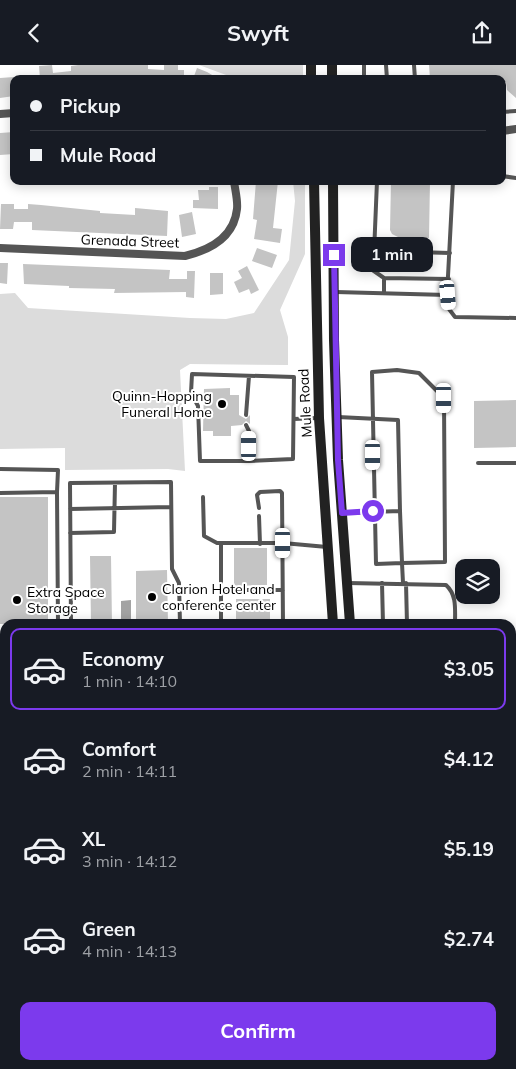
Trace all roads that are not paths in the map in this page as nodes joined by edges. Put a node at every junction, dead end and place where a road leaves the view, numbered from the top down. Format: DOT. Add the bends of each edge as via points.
graph roads {
  1 [pos="234,185"];
  2 [pos="314,185"];
  3 [pos="334,185"];
  4 [pos="377,185"];
  5 [pos="453,185"];
  6 [pos="0,248"];
  7 [pos="374,253"];
  8 [pos="450,253"];
  9 [pos="384,278"];
  10 [pos="449,279"];
  11 [pos="334,292"];
  12 [pos="384,293"];
  13 [pos="448,295"];
  14 [pos="516,318"];
  15 [pos="249,376"];
  16 [pos="246,415"];
  17 [pos="319,417"];
  18 [pos="337,417"];
  19 [pos="373,418"];
  20 [pos="294,419"];
  21 [pos="246,425"];
  22 [pos="249,461"];
  23 [pos="478,463"];
  24 [pos="516,463"];
  25 [pos="0,469"];
  26 [pos="115,483"];
  27 [pos="0,493"];
  28 [pos="57,493"];
  29 [pos="203,497"];
  30 [pos="171,507"];
  31 [pos="115,508"];
  32 [pos="259,508"];
  33 [pos="70,509"];
  34 [pos="373,511"];
  35 [pos="400,511"];
  36 [pos="342,513"];
  37 [pos="259,516"];
  38 [pos="70,533"];
  39 [pos="220,543"];
  40 [pos="260,543"];
  41 [pos="283,543"];
  42 [pos="329,547"];
  43 [pos="402,563"];
  44 [pos="348,583"];
  45 [pos="382,583"];
  46 [pos="404,583"];
  47 [pos="331,584"];
  48 [pos="221,590"];
  49 [pos="283,590"];
  50 [pos="58,619"];
  51 [pos="71,619"];
  52 [pos="180,619"];
  53 [pos="221,619"];
  54 [pos="283,619"];
  55 [pos="333,619"];
  56 [pos="350,619"];
  57 [pos="383,619"];
  58 [pos="407,619"];
  59 [pos="455,619"];
  1 -- 6 [label="street, Grenada Street" via="237,210 228,234 200,252 184,256"];
  2 -- 17 [label="main road, Mule Road"];
  3 -- 11 [label="main road"];
  4 -- 7 [label="lane"];
  5 -- 8 [label="lane"];
  7 -- 8 [label="lane"];
  7 -- 9 [label="lane" via="369,263 371,269"];
  8 -- 10 [label="lane"];
  9 -- 10 [label="lane"];
  9 -- 12 [label="lane"];
  10 -- 13 [label="lane"];
  11 -- 12 [label="lane"];
  11 -- 18 [label="main road"];
  12 -- 13 [label="lane"];
  13 -- 14 [label="lane" via="449,309 455,317"];
  15 -- 16 [label="lane"];
  15 -- 20 [label="lane" via="294,377"];
  15 -- 22 [label="lane" via="192,374 191,393 198,405 200,461"];
  17 -- 18 [label="main road"];
  17 -- 20 [label="lane"];
  17 -- 42 [label="main road, Mule Road"];
  18 -- 19 [label="lane"];
  18 -- 36 [label="main road"];
  19 -- 34 [label="lane"];
  19 -- 35 [label="lane" via="398,420"];
  19 -- 43 [label="lane" via="372,372 397,370 419,373 444,398 445,563"];
  20 -- 22 [label="lane" via="293,459"];
  21 -- 22 [label="lane"];
  23 -- 24 [label="lane"];
  25 -- 28 [label="lane" via="58,470"];
  26 -- 30 [label="lane" via="172,482"];
  26 -- 31 [label="lane"];
  26 -- 33 [label="lane" via="70,483"];
  27 -- 28 [label="lane"];
  28 -- 50 [label="lane"];
  29 -- 39 [label="lane" via="204,537"];
  30 -- 31 [label="lane"];
  30 -- 52 [label="lane" via="172,569 179,583"];
  31 -- 33 [label="lane"];
  31 -- 38 [label="lane" via="114,532"];
  32 -- 41 [label="lane" via="257,495 260,492 282,493"];
  33 -- 38 [label="lane"];
  34 -- 35 [label="lane"];
  34 -- 36 [label="lane"];
  34 -- 43 [label="lane" via="376,565"];
  35 -- 43 [label="lane"];
  36 -- 44 [label="main road"];
  37 -- 40 [label="lane"];
  38 -- 51 [label="lane"];
  39 -- 40 [label="lane"];
  39 -- 48 [label="lane"];
  40 -- 41 [label="lane"];
  41 -- 42 [label="lane"];
  41 -- 49 [label="lane"];
  42 -- 47 [label="main road, Mule Road"];
  43 -- 46 [label="lane"];
  44 -- 45 [label="lane"];
  44 -- 47 [label="main road"];
  44 -- 56 [label="main road"];
  45 -- 46 [label="lane"];
  45 -- 57 [label="lane"];
  46 -- 58 [label="lane"];
  46 -- 59 [label="lane" via="446,585 453,591"];
  47 -- 55 [label="main road, Mule Road"];
  48 -- 49 [label="lane"];
  48 -- 53 [label="lane"];
  49 -- 54 [label="lane"];
}
